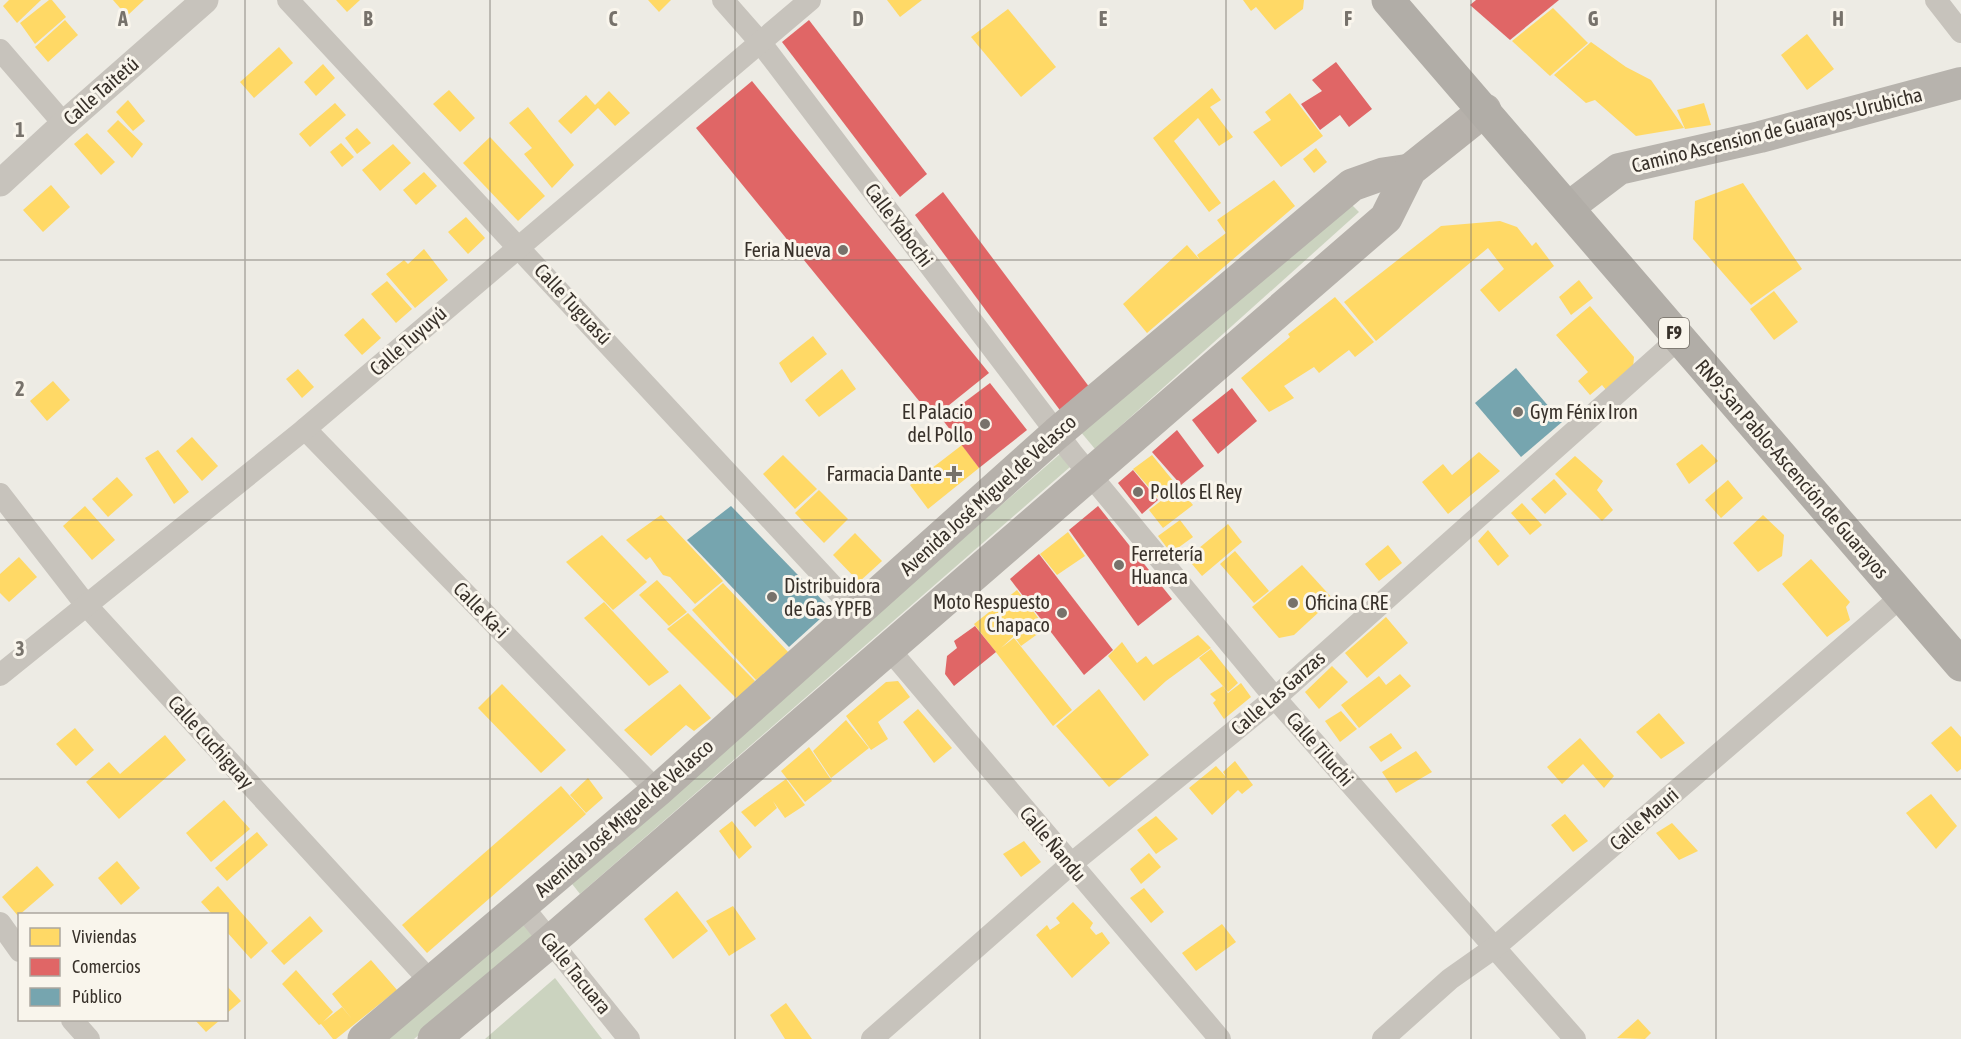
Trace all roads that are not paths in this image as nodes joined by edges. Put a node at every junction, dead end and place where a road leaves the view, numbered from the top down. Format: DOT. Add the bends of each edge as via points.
graph roads {
  1 [pos="205,0"];
  2 [pos="288,0"];
  3 [pos="723,0"];
  4 [pos="810,0"];
  5 [pos="1388,0"];
  6 [pos="1936,0"];
  7 [pos="1961,32"];
  8 [pos="760,42"];
  9 [pos="0,50"];
  10 [pos="1961,83"];
  11 [pos="1485,110"];
  12 [pos="64,123"];
  13 [pos="1410,170"];
  14 [pos="0,183"];
  15 [pos="1569,207"];
  16 [pos="519,245"];
  17 [pos="1678,339"];
  18 [pos="305,429"];
  19 [pos="1073,454"];
  20 [pos="0,494"];
  21 [pos="1902,596"];
  22 [pos="86,605"];
  23 [pos="856,611"];
  24 [pos="888,648"];
  25 [pos="1961,665"];
  26 [pos="0,675"];
  27 [pos="1275,698"];
  28 [pos="657,791"];
  29 [pos="1071,864"];
  30 [pos="522,906"];
  31 [pos="0,923"];
  32 [pos="551,941"];
  33 [pos="18,948"];
  34 [pos="1494,948"];
  35 [pos="431,982"];
  36 [pos="73,1021"];
  37 [pos="89,1039"];
  38 [pos="364,1039"];
  39 [pos="434,1039"];
  40 [pos="629,1039"];
  41 [pos="872,1039"];
  42 [pos="1220,1039"];
  43 [pos="1383,1039"];
  44 [pos="1575,1039"];
  1 -- 12 [label="street, Calle Taitetú"];
  2 -- 16 [label="street, Calle Tuguasú"];
  3 -- 8 [label="street, Calle Yabochi"];
  4 -- 8 [label="street, Calle Tuyuyú"];
  5 -- 11 [label="highway, RN9: San Pablo-Ascención de Guarayos / F9"];
  6 -- 7 [label="street"];
  8 -- 16 [label="street, Calle Tuyuyú"];
  8 -- 19 [label="street, Calle Yabochi"];
  9 -- 12 [label="street"];
  10 -- 15 [label="main road, Camino Ascension de Guarayos-Urubicha" via="1760,137 1619,169"];
  11 -- 13 [label="main road, Avenida José Miguel de Velasco"];
  11 -- 15 [label="highway, RN9: San Pablo-Ascención de Guarayos / F9"];
  12 -- 14 [label="street, Calle Taitetú"];
  13 -- 19 [label="main road, Avenida José Miguel de Velasco" via="1386,218"];
  13 -- 19 [label="main road, Avenida José Miguel de Velasco" via="1352,185"];
  15 -- 17 [label="highway, RN9: San Pablo-Ascención de Guarayos / F9"];
  16 -- 18 [label="street, Calle Tuyuyú"];
  16 -- 23 [label="street, Calle Tuguasú"];
  17 -- 21 [label="highway, RN9: San Pablo-Ascención de Guarayos / F9"];
  17 -- 27 [label="street, Calle Las Garzas"];
  18 -- 22 [label="street, Calle Tuyuyú"];
  18 -- 28 [label="street, Calle Ka-i"];
  19 -- 23 [label="main road, Avenida José Miguel de Velasco"];
  19 -- 24 [label="main road, Avenida José Miguel de Velasco"];
  19 -- 27 [label="street, Calle Tiluchi"];
  20 -- 22 [label="street, Calle Cuchiguay"];
  21 -- 25 [label="highway, RN9: San Pablo-Ascención de Guarayos / F9"];
  21 -- 34 [label="street, Calle Mauri"];
  22 -- 26 [label="street, Calle Tuyuyú"];
  22 -- 35 [label="street, Calle Cuchiguay"];
  23 -- 28 [label="main road, Avenida José Miguel de Velasco"];
  24 -- 29 [label="street, Calle Ñandu"];
  24 -- 32 [label="main road, Avenida José Miguel de Velasco"];
  27 -- 29 [label="street, Calle Las Garzas"];
  27 -- 34 [label="street, Calle Tiluchi"];
  28 -- 30 [label="main road, Avenida José Miguel de Velasco"];
  29 -- 41 [label="street, Calle Las Garzas"];
  29 -- 42 [label="street, Calle Ñandu"];
  30 -- 32 [label="street, Calle Tacuara"];
  30 -- 35 [label="main road, Avenida José Miguel de Velasco"];
  31 -- 33 [label="street"];
  32 -- 39 [label="main road, Avenida José Miguel de Velasco"];
  32 -- 40 [label="street, Calle Tacuara"];
  34 -- 43 [label="street, Calle Mauri" via="1450,979"];
  34 -- 44 [label="street, Calle Tiluchi"];
  35 -- 38 [label="main road, Avenida José Miguel de Velasco"];
  36 -- 37 [label="street"];
}
